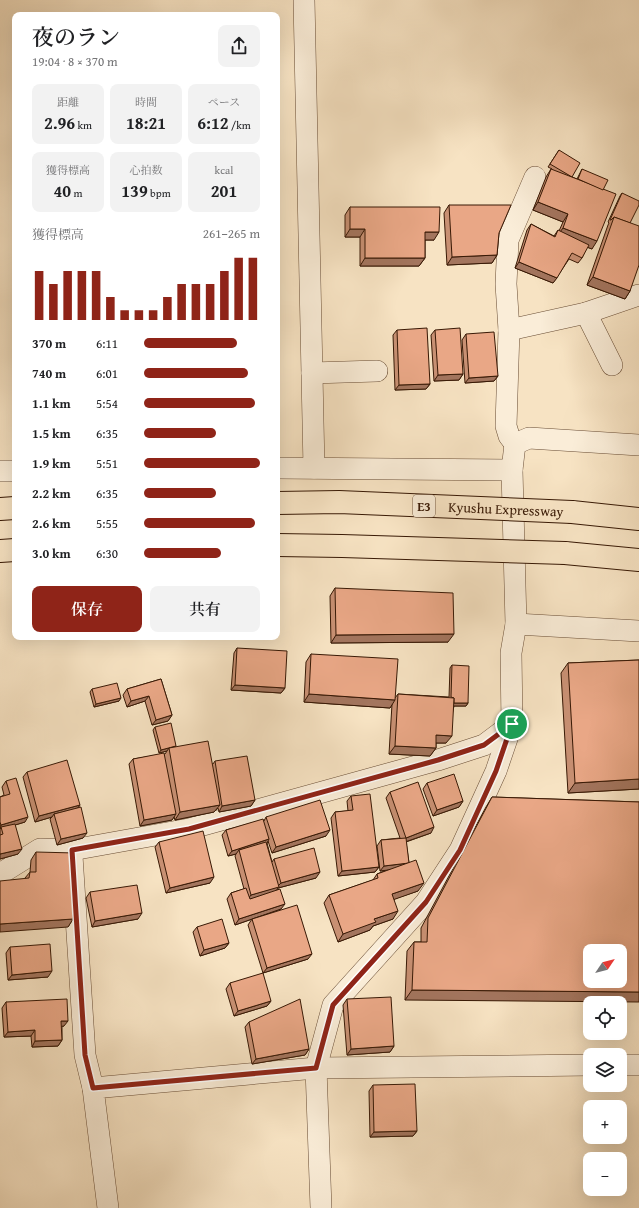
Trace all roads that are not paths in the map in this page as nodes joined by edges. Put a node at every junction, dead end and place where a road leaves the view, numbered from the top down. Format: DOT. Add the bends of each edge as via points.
graph roads {
  1 [pos="304,0"];
  2 [pos="535,177"];
  3 [pos="639,295"];
  4 [pos="586,313"];
  5 [pos="509,330"];
  6 [pos="612,365"];
  7 [pos="377,371"];
  8 [pos="312,373"];
  9 [pos="515,444"];
  10 [pos="639,445"];
  11 [pos="280,468"];
  12 [pos="314,468"];
  13 [pos="512,470"];
  14 [pos="0,471"];
  15 [pos="12,471"];
  16 [pos="280,503"];
  17 [pos="12,508"];
  18 [pos="0,509"];
  19 [pos="639,519"];
  20 [pos="280,545"];
  21 [pos="0,550"];
  22 [pos="12,550"];
  23 [pos="639,560"];
  24 [pos="516,624"];
  25 [pos="639,631"];
  26 [pos="512,724"];
  27 [pos="72,850"];
  28 [pos="0,874"];
  29 [pos="639,1064"];
  30 [pos="583,1065"];
  31 [pos="627,1065"];
  32 [pos="316,1068"];
  33 [pos="93,1088"];
  34 [pos="108,1208"];
  35 [pos="322,1208"];
  1 -- 8 [label="street"];
  2 -- 5 [label="street" via="508,240 506,284"];
  3 -- 4 [label="street"];
  4 -- 5 [label="street"];
  4 -- 6 [label="street"];
  5 -- 9 [label="street" via="506,426"];
  7 -- 8 [label="street"];
  8 -- 12 [label="street"];
  9 -- 10 [label="street" via="529,438"];
  9 -- 13 [label="street"];
  11 -- 12 [label="street"];
  12 -- 13 [label="street"];
  13 -- 24 [label="street"];
  14 -- 15 [label="street"];
  16 -- 19 [label="highway, Kyushu Expressway / E3, bridge" via="339,502 572,512"];
  17 -- 18 [label="highway"];
  20 -- 23 [label="highway, bridge" via="565,553"];
  21 -- 22 [label="highway"];
  24 -- 25 [label="street"];
  24 -- 26 [label="street" via="511,653"];
  26 -- 27 [label="street" via="484,745 401,770 189,829"];
  26 -- 32 [label="street" via="496,771 460,850 431,896 333,1005"];
  27 -- 28 [label="street" via="40,850"];
  27 -- 33 [label="street" via="85,1055"];
  29 -- 31 [label="street"];
  30 -- 32 [label="street"];
  32 -- 33 [label="street"];
  32 -- 35 [label="street"];
  33 -- 34 [label="street"];
}
